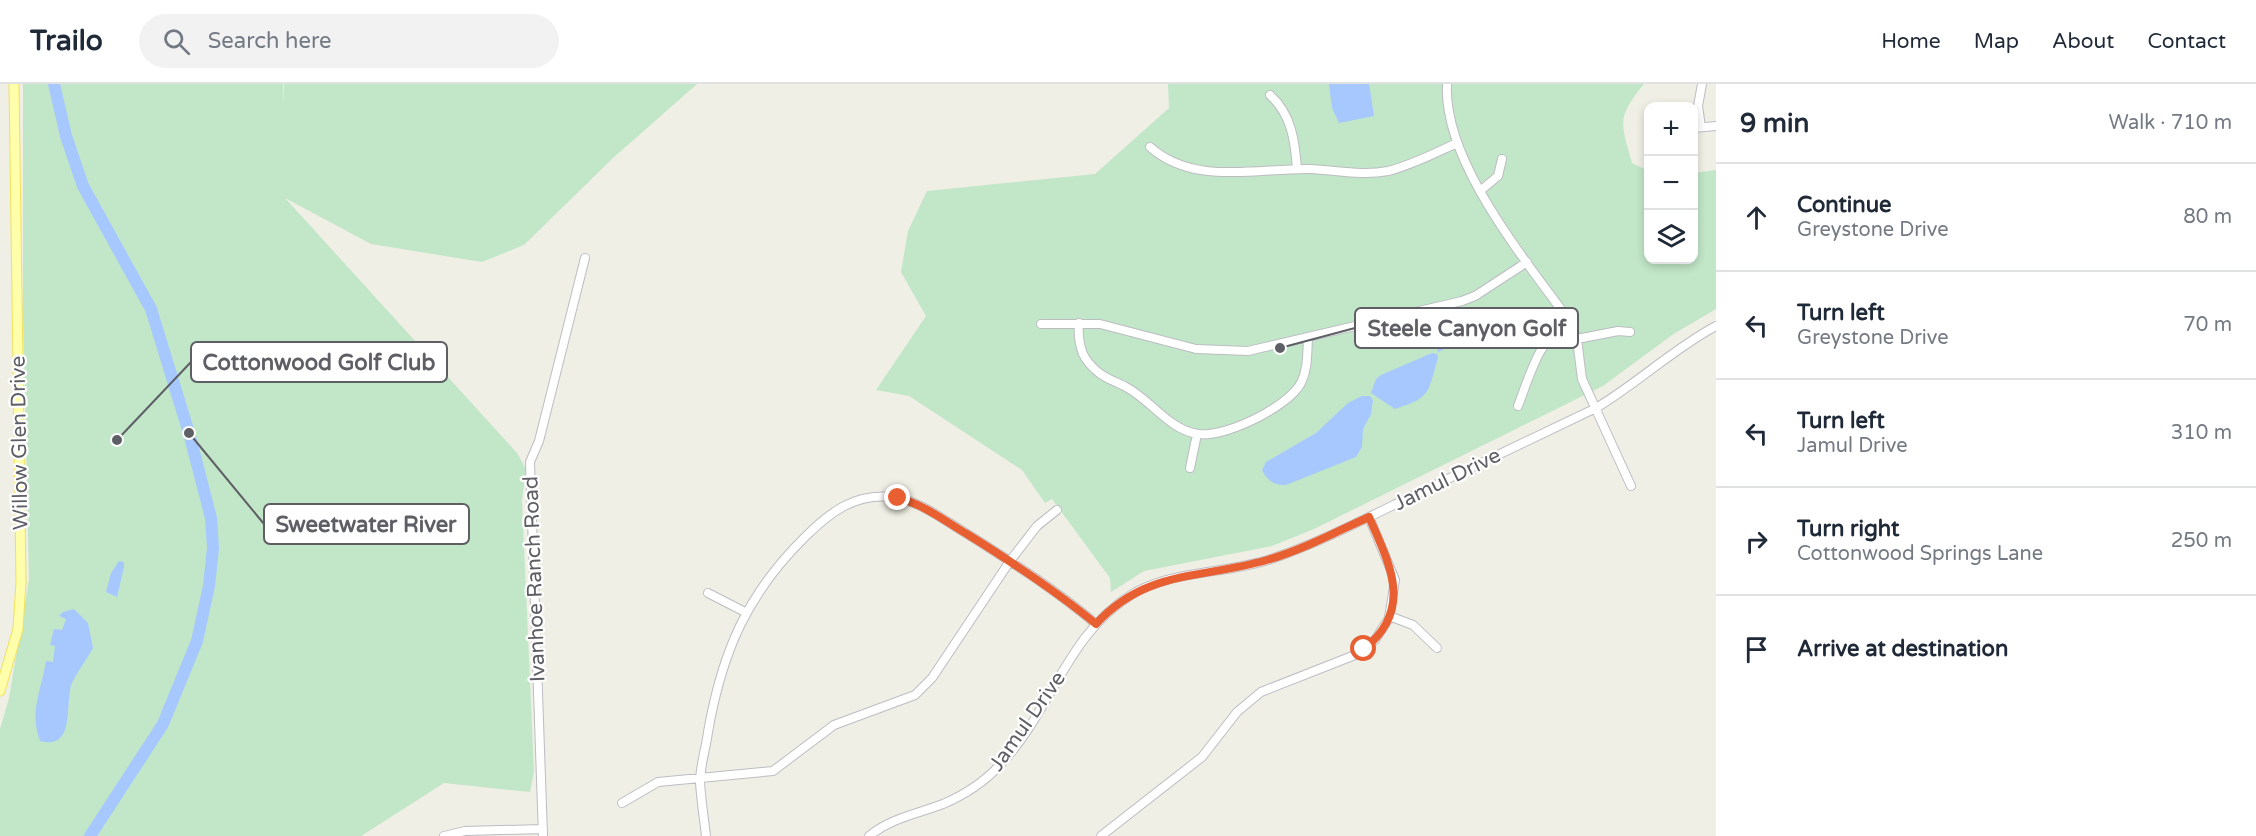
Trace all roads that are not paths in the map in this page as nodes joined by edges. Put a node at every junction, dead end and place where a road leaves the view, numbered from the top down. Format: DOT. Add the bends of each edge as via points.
graph roads {
  1 [pos="14,84"];
  2 [pos="1447,84"];
  3 [pos="1702,84"];
  4 [pos="1270,95"];
  5 [pos="1698,106"];
  6 [pos="1716,126"];
  7 [pos="1698,127"];
  8 [pos="1457,143"];
  9 [pos="1150,147"];
  10 [pos="1502,159"];
  11 [pos="1297,169"];
  12 [pos="1480,191"];
  13 [pos="585,258"];
  14 [pos="1527,262"];
  15 [pos="1568,319"];
  16 [pos="1079,323"];
  17 [pos="1041,324"];
  18 [pos="1716,326"];
  19 [pos="1630,332"];
  20 [pos="1308,338"];
  21 [pos="1577,339"];
  22 [pos="1518,406"];
  23 [pos="1596,408"];
  24 [pos="1197,434"];
  25 [pos="1190,468"];
  26 [pos="1631,486"];
  27 [pos="1057,510"];
  28 [pos="1369,517"];
  29 [pos="1010,561"];
  30 [pos="708,593"];
  31 [pos="745,612"];
  32 [pos="1389,616"];
  33 [pos="1096,624"];
  34 [pos="1437,648"];
  35 [pos="0,691"];
  36 [pos="700,780"];
  37 [pos="622,803"];
  38 [pos="543,833"];
  39 [pos="444,836"];
  40 [pos="705,836"];
  41 [pos="869,836"];
  42 [pos="1101,836"];
  1 -- 35 [label="main road, Willow Glen Drive" via="21,582 18,629"];
  2 -- 8 [label="street"];
  3 -- 5 [label="street"];
  4 -- 11 [label="street" via="1295,139"];
  6 -- 7 [label="street"];
  8 -- 11 [label="street" via="1388,171 1338,173"];
  8 -- 12 [label="street"];
  9 -- 11 [label="street" via="1161,157 1216,173"];
  10 -- 12 [label="street" via="1498,177"];
  12 -- 14 [label="street"];
  13 -- 38 [label="street, Ivanhoe Ranch Road" via="539,441 530,462"];
  14 -- 15 [label="street"];
  14 -- 20 [label="street" via="1469,299"];
  15 -- 21 [label="street"];
  15 -- 22 [label="street" via="1554,329 1536,355"];
  16 -- 17 [label="street"];
  16 -- 20 [label="street" via="1223,352 1270,348"];
  16 -- 24 [label="street" via="1084,355 1098,372 1126,387 1167,420"];
  18 -- 23 [label="street, Jamul Drive"];
  19 -- 21 [label="street"];
  20 -- 24 [label="street" via="1305,373 1288,399 1231,428 1215,434"];
  21 -- 23 [label="street" via="1582,379"];
  23 -- 26 [label="street"];
  23 -- 28 [label="street, Jamul Drive"];
  24 -- 25 [label="street"];
  27 -- 29 [label="street" via="1037,526"];
  28 -- 32 [label="street" via="1395,580"];
  28 -- 33 [label="street, Jamul Drive" via="1271,559 1150,585 1119,602"];
  29 -- 31 [label="street" via="917,504 891,497 864,498 823,519 767,580"];
  29 -- 33 [label="street"];
  29 -- 36 [label="street" via="932,678 915,695 834,725 773,771"];
  30 -- 31 [label="street"];
  31 -- 36 [label="street" via="720,682"];
  32 -- 34 [label="street" via="1413,625"];
  32 -- 42 [label="street" via="1375,640 1355,655 1261,692 1244,704 1202,757"];
  33 -- 41 [label="street, Jamul Drive" via="1011,752 987,778 958,797 892,821"];
  36 -- 37 [label="street" via="658,782"];
  36 -- 40 [label="street"];
  38 -- 39 [label="street" via="465,831"];
}
